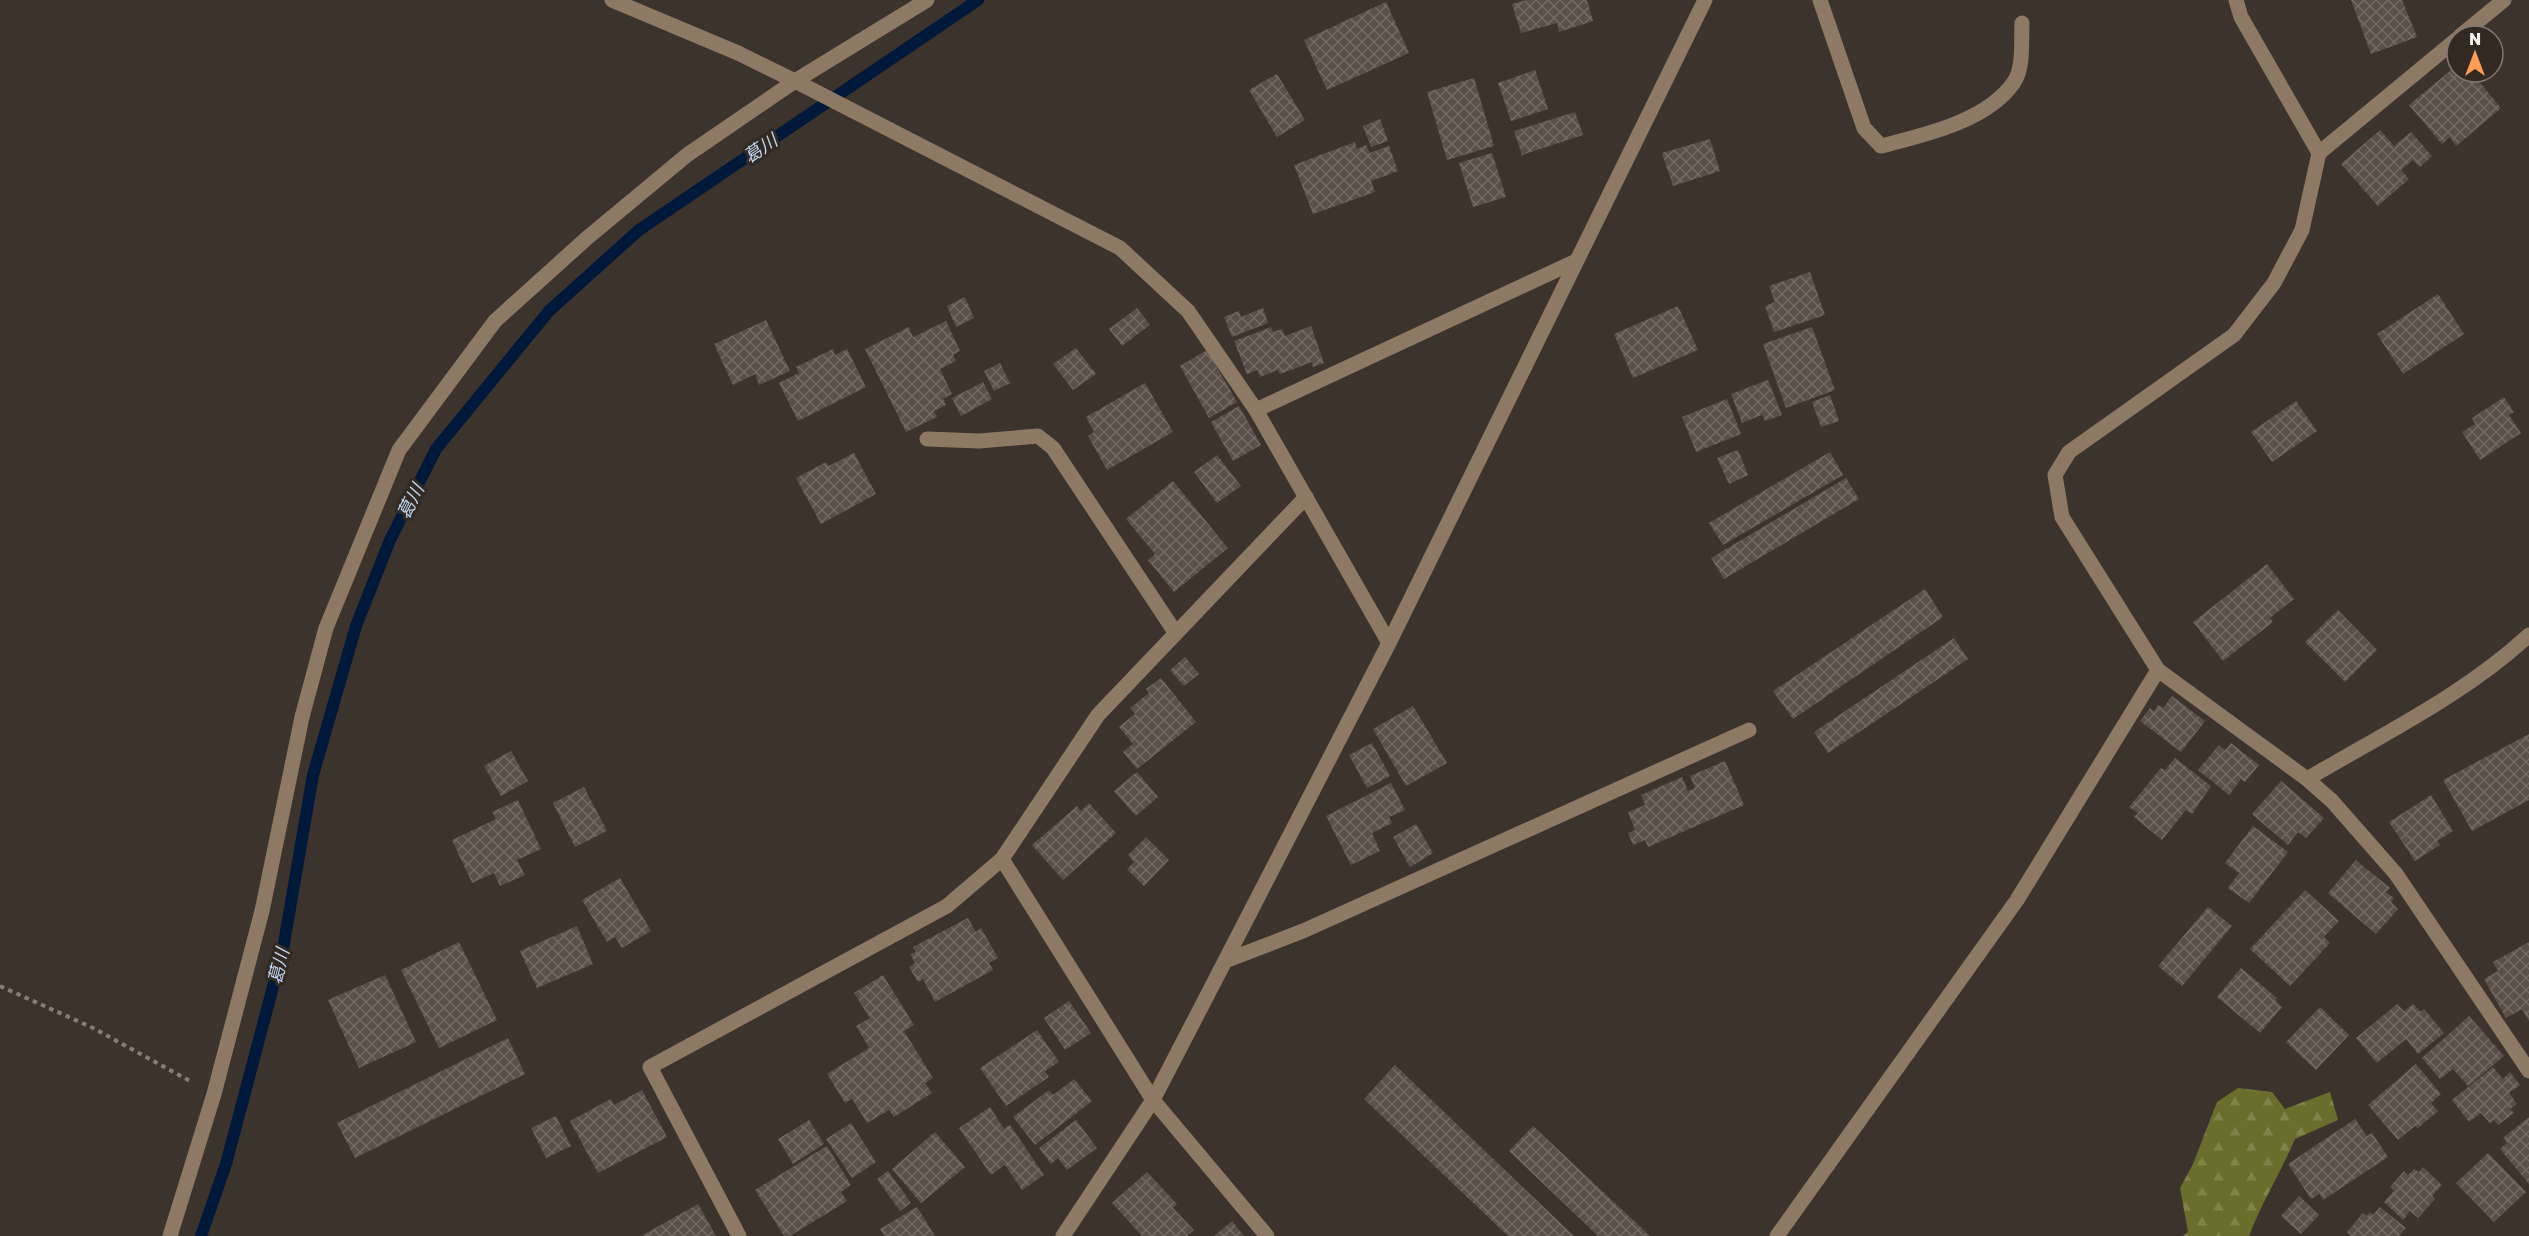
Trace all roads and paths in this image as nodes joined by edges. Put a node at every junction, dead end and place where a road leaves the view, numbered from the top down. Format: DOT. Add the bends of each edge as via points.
graph roads {
  1 [pos="612,0"];
  2 [pos="927,0"];
  3 [pos="1705,0"];
  4 [pos="1820,0"];
  5 [pos="2236,0"];
  6 [pos="2504,0"];
  7 [pos="2022,23"];
  8 [pos="2475,24"];
  9 [pos="2445,49"];
  10 [pos="795,81"];
  11 [pos="2319,153"];
  12 [pos="1574,262"];
  13 [pos="1256,410"];
  14 [pos="927,439"];
  15 [pos="1306,497"];
  16 [pos="1175,632"];
  17 [pos="2529,635"];
  18 [pos="1389,644"];
  19 [pos="2158,670"];
  20 [pos="1749,730"];
  21 [pos="2307,778"];
  22 [pos="1002,859"];
  23 [pos="1226,962"];
  24 [pos="0,986"];
  25 [pos="2529,1071"];
  26 [pos="214,1094"];
  27 [pos="1153,1100"];
  28 [pos="170,1236"];
  29 [pos="739,1236"];
  30 [pos="1063,1236"];
  31 [pos="1267,1236"];
  32 [pos="1777,1236"];
  1 -- 10 [label="street" via="738,52"];
  2 -- 10 [label="street"];
  3 -- 12 [label="street"];
  4 -- 7 [label="street" via="1864,128 1881,146 1938,132 1989,107 2014,82 2021,62"];
  5 -- 11 [label="street" via="2241,17"];
  6 -- 8 [label="street"];
  9 -- 11 [label="street"];
  10 -- 13 [label="street" via="1120,248 1188,311"];
  10 -- 26 [label="street" via="687,155 495,321 399,450 326,628 302,717 262,910"];
  11 -- 19 [label="street" via="2302,230 2274,283 2234,335 2069,452 2055,475 2062,517"];
  12 -- 13 [label="street"];
  12 -- 18 [label="street"];
  13 -- 15 [label="street"];
  14 -- 16 [label="street" via="979,441 1038,436 1053,448"];
  15 -- 16 [label="street"];
  15 -- 18 [label="street"];
  16 -- 22 [label="street" via="1098,716"];
  17 -- 21 [label="street" via="2465,687"];
  18 -- 23 [label="street"];
  19 -- 21 [label="street"];
  19 -- 32 [label="street" via="2018,900"];
  20 -- 23 [label="street"];
  21 -- 25 [label="street" via="2396,874"];
  22 -- 27 [label="street"];
  22 -- 29 [label="street" via="947,906 650,1067"];
  23 -- 27 [label="street"];
  24 -- 26 [label="path" via="93,1028"];
  26 -- 28 [label="street"];
  27 -- 30 [label="street"];
  27 -- 31 [label="street"];
}
